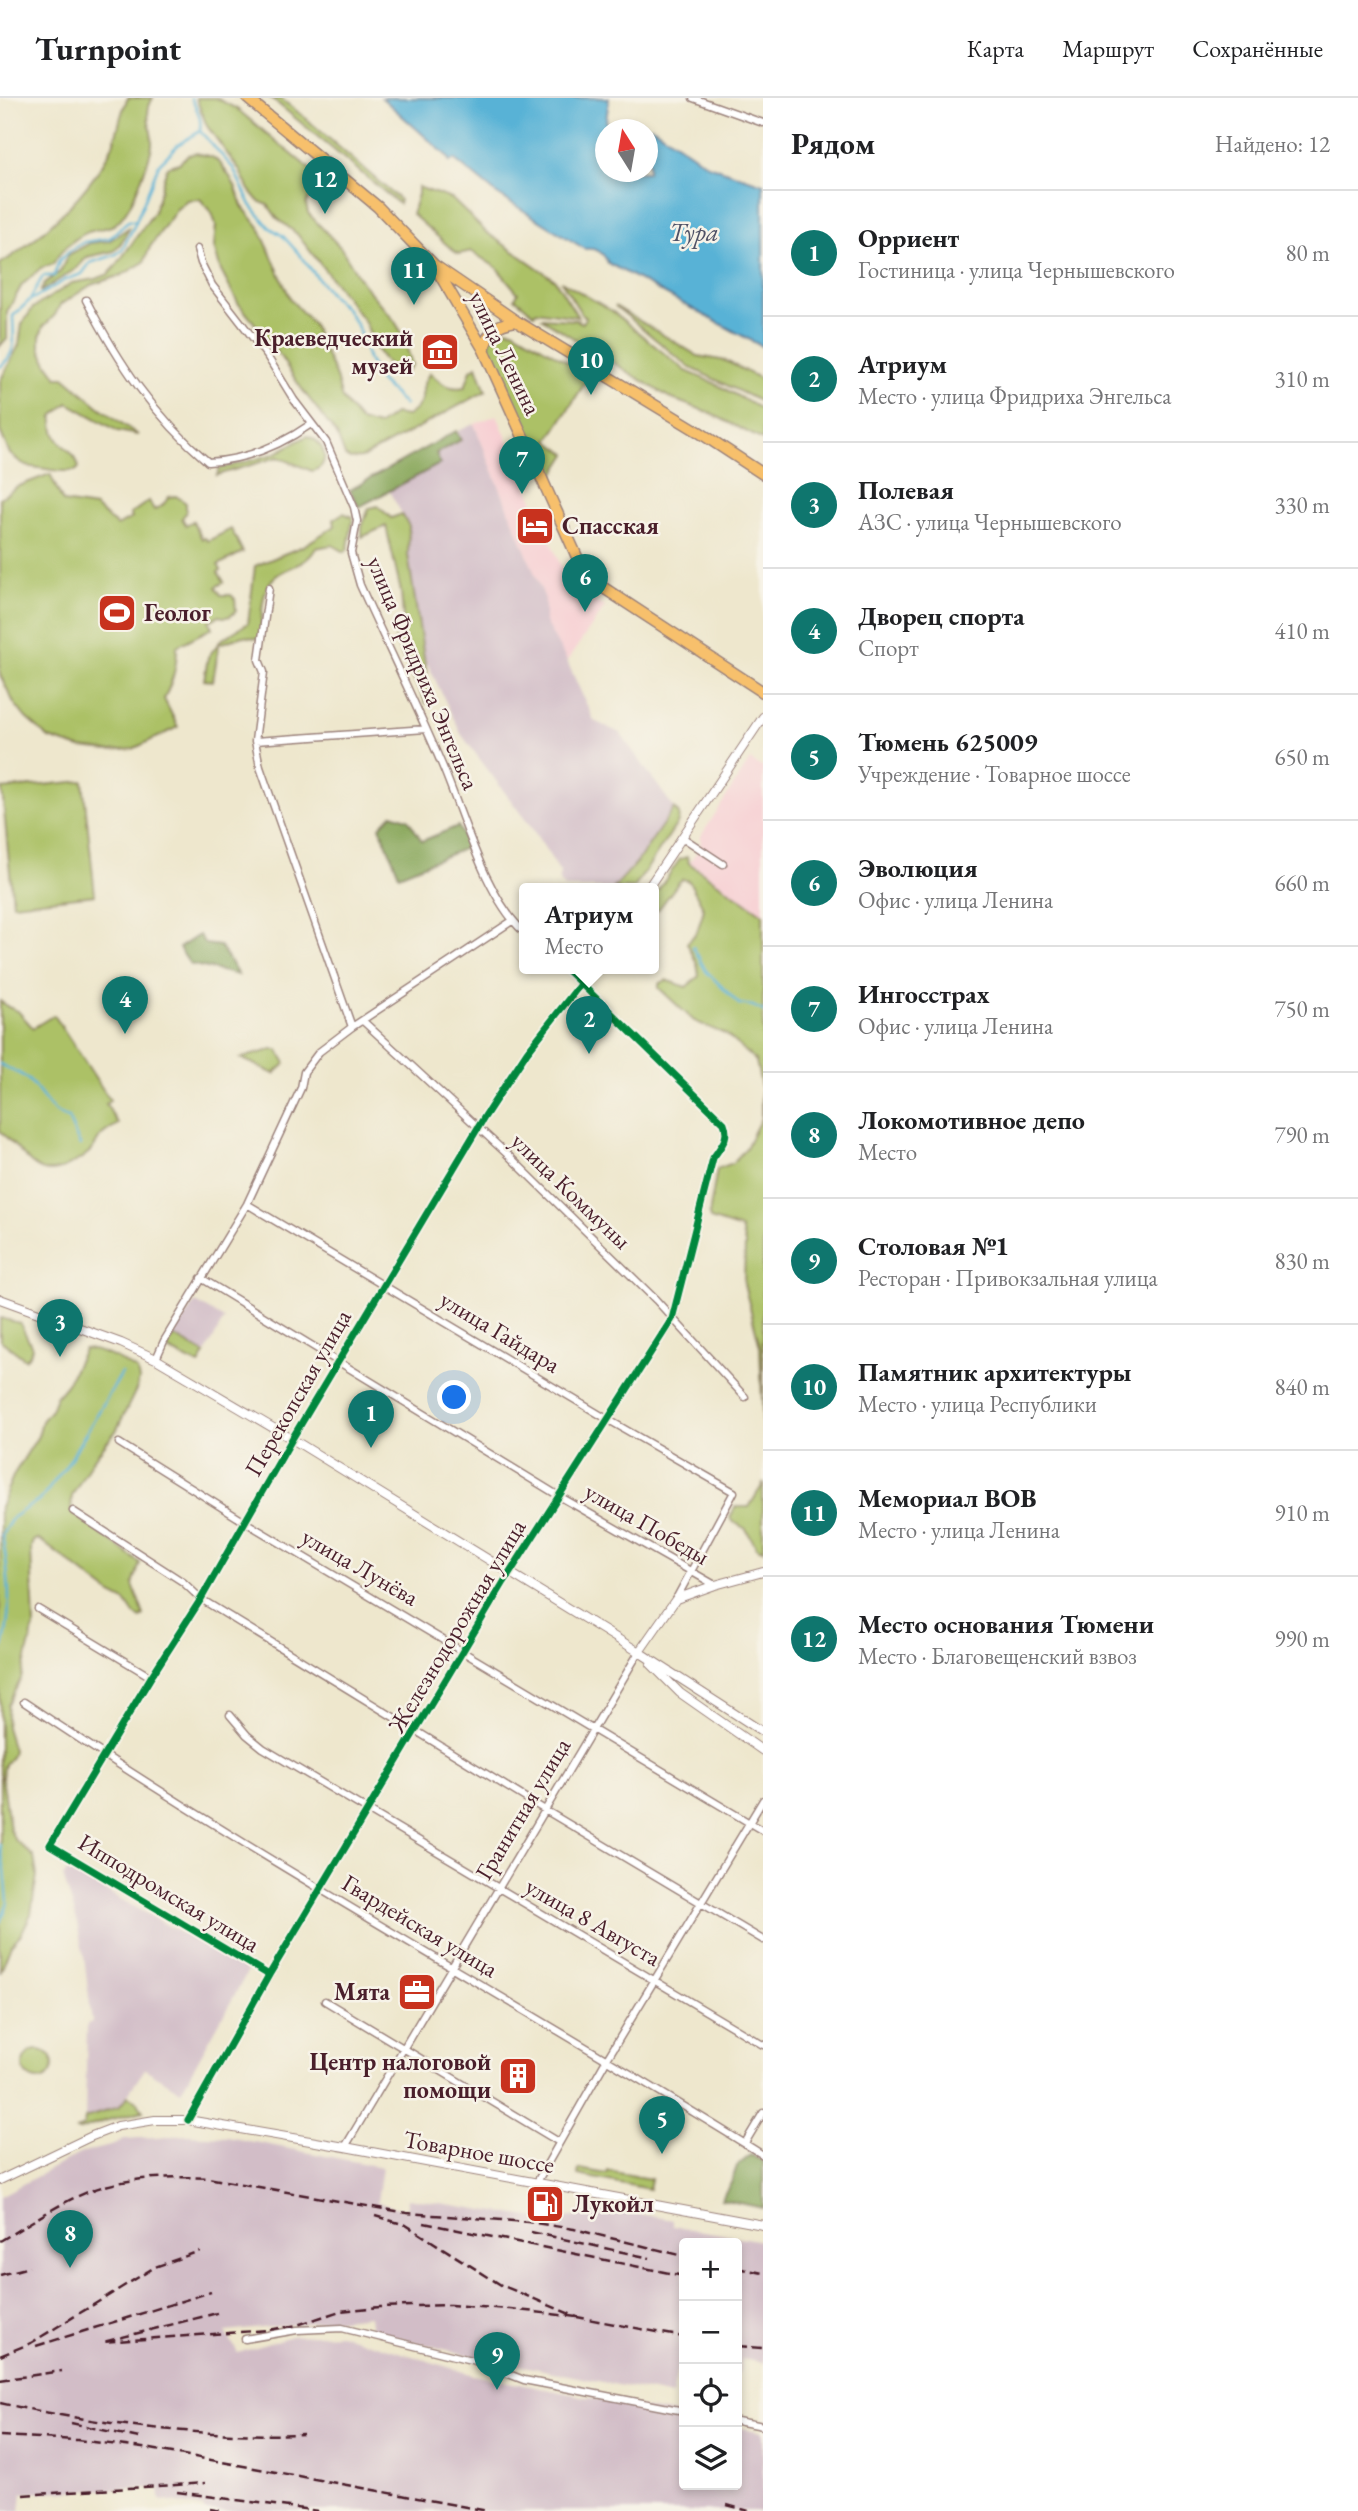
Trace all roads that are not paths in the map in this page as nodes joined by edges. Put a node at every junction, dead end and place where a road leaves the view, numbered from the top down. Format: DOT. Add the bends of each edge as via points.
graph roads {
  1 [pos="247,98"];
  2 [pos="693,98"];
  3 [pos="763,123"];
  4 [pos="197,249"];
  5 [pos="434,265"];
  6 [pos="86,300"];
  7 [pos="516,321"];
  8 [pos="484,350"];
  9 [pos="312,425"];
  10 [pos="763,474"];
  11 [pos="270,588"];
  12 [pos="763,692"];
  13 [pos="763,717"];
  14 [pos="426,729"];
  15 [pos="256,741"];
  16 [pos="682,837"];
  17 [pos="723,864"];
  18 [pos="651,883"];
  19 [pos="512,921"];
  20 [pos="519,927"];
  21 [pos="571,974"];
  22 [pos="589,974"];
  23 [pos="582,984"];
  24 [pos="363,1021"];
  25 [pos="352,1027"];
  26 [pos="478,1129"];
  27 [pos="247,1203"];
  28 [pos="201,1278"];
  29 [pos="384,1285"];
  30 [pos="0,1299"];
  31 [pos="672,1319"];
  32 [pos="156,1359"];
  33 [pos="338,1363"];
  34 [pos="745,1397"];
  35 [pos="607,1419"];
  36 [pos="292,1439"];
  37 [pos="119,1443"];
  38 [pos="734,1492"];
  39 [pos="559,1496"];
  40 [pos="73,1511"];
  41 [pos="246,1522"];
  42 [pos="690,1571"];
  43 [pos="509,1573"];
  44 [pos="761,1573"];
  45 [pos="715,1585"];
  46 [pos="676,1599"];
  47 [pos="201,1600"];
  48 [pos="38,1609"];
  49 [pos="463,1650"];
  50 [pos="639,1652"];
  51 [pos="151,1677"];
  52 [pos="24,1702"];
  53 [pos="230,1715"];
  54 [pos="593,1728"];
  55 [pos="415,1731"];
  56 [pos="763,1732"];
  57 [pos="763,1751"];
  58 [pos="105,1756"];
  59 [pos="763,1800"];
  60 [pos="545,1810"];
  61 [pos="367,1811"];
  62 [pos="750,1822"];
  63 [pos="763,1831"];
  64 [pos="50,1845"];
  65 [pos="320,1888"];
  66 [pos="499,1889"];
  67 [pos="701,1903"];
  68 [pos="763,1940"];
  69 [pos="451,1967"];
  70 [pos="269,1975"];
  71 [pos="654,1980"];
  72 [pos="325,2001"];
  73 [pos="763,2045"];
  74 [pos="402,2048"];
  75 [pos="607,2059"];
  76 [pos="763,2113"];
  77 [pos="188,2120"];
  78 [pos="559,2142"];
  79 [pos="745,2143"];
  80 [pos="345,2147"];
  81 [pos="763,2155"];
  82 [pos="0,2180"];
  83 [pos="537,2182"];
  84 [pos="763,2225"];
  85 [pos="244,2339"];
  86 [pos="679,2410"];
  87 [pos="742,2422"];
  88 [pos="763,2426"];
  1 -- 5 [label="main road" via="378,207"];
  2 -- 3 [label="street"];
  4 -- 9 [label="street, улица Фридриха Энгельса" via="212,285"];
  5 -- 7 [label="main road"];
  5 -- 8 [label="main road, улица Ленина"];
  6 -- 9 [label="street" via="153,407 178,437 208,462 250,454"];
  7 -- 8 [label="main road" via="493,328"];
  7 -- 10 [label="main road"];
  8 -- 12 [label="main road, улица Ленина" via="590,579"];
  9 -- 14 [label="street, улица Фридриха Энгельса" via="326,442 355,507 352,564"];
  11 -- 15 [label="street" via="259,660 264,672"];
  13 -- 16 [label="street"];
  14 -- 15 [label="street"];
  14 -- 19 [label="street, улица Фридриха Энгельса" via="487,875"];
  15 -- 25 [label="street" via="260,767"];
  16 -- 17 [label="street"];
  16 -- 18 [label="street"];
  19 -- 20 [label="street, улица Фридриха Энгельса"];
  19 -- 24 [label="street"];
  21 -- 23 [label="street"];
  22 -- 23 [label="street, Перекопская улица"];
  23 -- 26 [label="street, Перекопская улица" via="527,1052"];
  23 -- 31 [label="street, Железнодорожная улица" via="727,1131 713,1158"];
  24 -- 25 [label="street"];
  24 -- 26 [label="street, улица Коммуны"];
  25 -- 27 [label="street" via="319,1052 304,1072 301,1088"];
  26 -- 29 [label="street, Перекопская улица"];
  26 -- 31 [label="street, улица Коммуны"];
  27 -- 28 [label="street"];
  27 -- 29 [label="street, улица Гайдара"];
  28 -- 32 [label="street"];
  28 -- 33 [label="street, улица Победы"];
  29 -- 33 [label="street, Перекопская улица"];
  29 -- 35 [label="street, улица Гайдара"];
  30 -- 32 [label="street"];
  31 -- 34 [label="street, улица Коммуны"];
  31 -- 35 [label="street, Железнодорожная улица"];
  32 -- 36 [label="street"];
  33 -- 36 [label="street, Перекопская улица"];
  33 -- 39 [label="street, улица Победы"];
  35 -- 38 [label="street, улица Гайдара"];
  35 -- 39 [label="street, Железнодорожная улица"];
  36 -- 41 [label="street, Перекопская улица"];
  36 -- 43 [label="street"];
  37 -- 41 [label="street, улица Лунёва"];
  38 -- 42 [label="street, Гранитная улица"];
  39 -- 42 [label="street, улица Победы"];
  39 -- 43 [label="street, Железнодорожная улица"];
  40 -- 47 [label="street" via="183,1582"];
  41 -- 47 [label="street, Перекопская улица"];
  41 -- 49 [label="street, улица Лунёва"];
  42 -- 45 [label="street, улица Победы"];
  42 -- 46 [label="street, Гранитная улица"];
  43 -- 49 [label="street, Железнодорожная улица"];
  43 -- 50 [label="street"];
  44 -- 45 [label="street"];
  45 -- 46 [label="street"];
  46 -- 50 [label="street, Гранитная улица"];
  47 -- 51 [label="street, Перекопская улица"];
  47 -- 55 [label="street"];
  48 -- 51 [label="street"];
  49 -- 54 [label="street, улица Лунёва"];
  49 -- 55 [label="street, Железнодорожная улица"];
  50 -- 54 [label="street, Гранитная улица"];
  50 -- 56 [label="street"];
  50 -- 57 [label="street" via="680,1693"];
  51 -- 58 [label="street, Перекопская улица"];
  52 -- 58 [label="street, Гвардейская улица"];
  53 -- 61 [label="street, улица 8 Августа" via="263,1748"];
  54 -- 60 [label="street, Гранитная улица"];
  54 -- 62 [label="street, улица Лунёва"];
  55 -- 60 [label="street"];
  55 -- 61 [label="street, Железнодорожная улица"];
  58 -- 64 [label="street, Перекопская улица"];
  58 -- 65 [label="street, Гвардейская улица"];
  59 -- 62 [label="street"];
  60 -- 66 [label="street, Гранитная улица"];
  60 -- 67 [label="street"];
  61 -- 65 [label="street, Железнодорожная улица"];
  61 -- 66 [label="street, улица 8 Августа"];
  62 -- 63 [label="street, улица Лунёва"];
  62 -- 67 [label="street"];
  64 -- 70 [label="street, Ипподромская улица"];
  65 -- 69 [label="street, Гвардейская улица"];
  65 -- 70 [label="street, Железнодорожная улица"];
  66 -- 69 [label="street, Гранитная улица"];
  66 -- 71 [label="street, улица 8 Августа"];
  67 -- 68 [label="street"];
  67 -- 71 [label="street"];
  69 -- 74 [label="street, Гранитная улица"];
  69 -- 75 [label="street, Гвардейская улица"];
  70 -- 77 [label="street, Железнодорожная улица"];
  71 -- 73 [label="street, улица 8 Августа"];
  71 -- 75 [label="street"];
  72 -- 74 [label="street"];
  74 -- 78 [label="street"];
  74 -- 80 [label="street, Гранитная улица"];
  75 -- 78 [label="street"];
  75 -- 79 [label="street, Гвардейская улица"];
  76 -- 79 [label="street"];
  77 -- 80 [label="street, Товарное шоссе"];
  77 -- 82 [label="street, Товарное шоссе" via="118,2126"];
  78 -- 83 [label="street"];
  79 -- 81 [label="street, Гвардейская улица"];
  80 -- 83 [label="street, Товарное шоссе"];
  83 -- 84 [label="street, Товарное шоссе"];
  85 -- 86 [label="street" via="342,2328 475,2361 524,2380"];
  87 -- 88 [label="street"];
}
